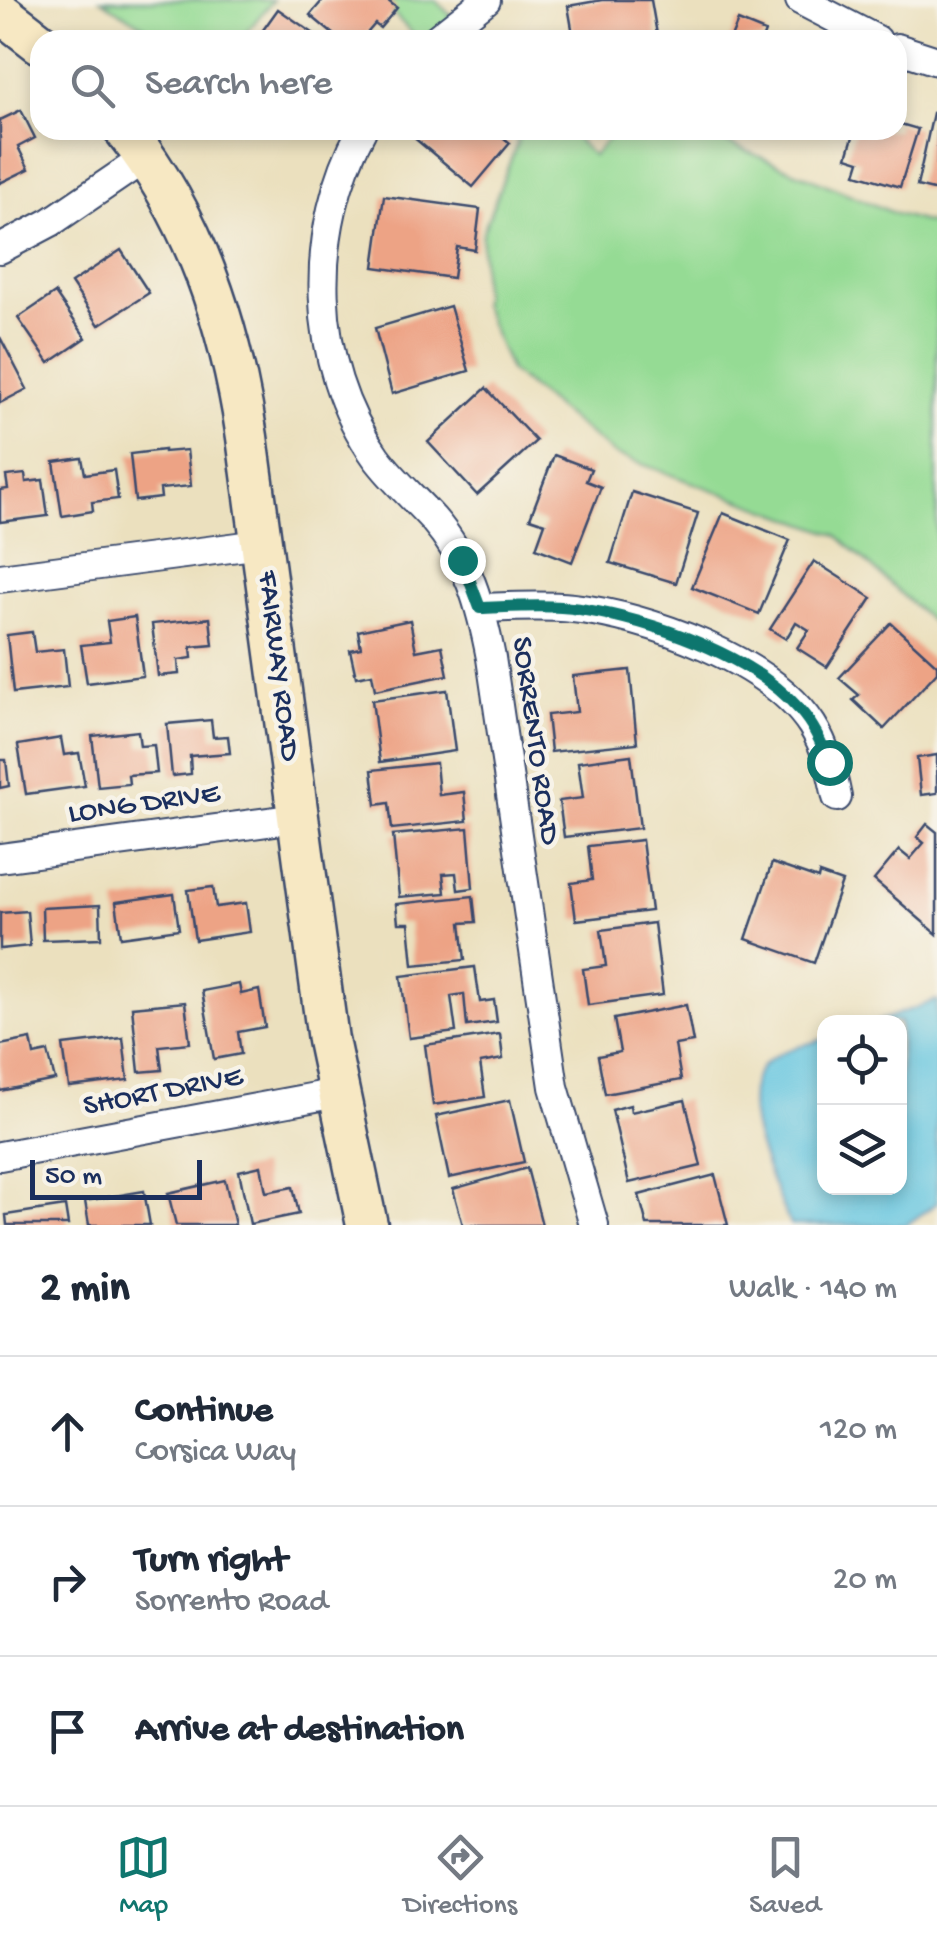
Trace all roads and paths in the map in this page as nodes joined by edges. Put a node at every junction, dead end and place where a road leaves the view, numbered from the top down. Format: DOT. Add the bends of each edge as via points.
graph roads {
  1 [pos="486,0"];
  2 [pos="800,0"];
  3 [pos="0,12"];
  4 [pos="448,30"];
  5 [pos="858,30"];
  6 [pos="30,35"];
  7 [pos="907,51"];
  8 [pos="937,61"];
  9 [pos="357,140"];
  10 [pos="135,144"];
  11 [pos="0,248"];
  12 [pos="261,544"];
  13 [pos="0,578"];
  14 [pos="480,608"];
  15 [pos="837,797"];
  16 [pos="297,818"];
  17 [pos="0,858"];
  18 [pos="337,1093"];
  19 [pos="0,1156"];
  20 [pos="367,1225"];
  21 [pos="594,1225"];
  1 -- 4 [label="street"];
  2 -- 5 [label="street"];
  3 -- 6 [label="street"];
  7 -- 8 [label="street"];
  9 -- 14 [label="street, SORRENTO ROAD" via="331,212 324,292 330,348 361,433 448,538"];
  10 -- 11 [label="street" via="52,222"];
  10 -- 12 [label="street, FAIRWAY ROAD" via="180,214 216,299 240,392"];
  12 -- 13 [label="street"];
  12 -- 16 [label="street, FAIRWAY ROAD"];
  14 -- 15 [label="street" via="551,606 606,614 730,659 781,691 810,722"];
  14 -- 21 [label="street, SORRENTO ROAD" via="554,1087"];
  16 -- 17 [label="street, LONG DRIVE"];
  16 -- 18 [label="street, FAIRWAY ROAD"];
  18 -- 19 [label="street, SHORT DRIVE"];
  18 -- 20 [label="street, FAIRWAY ROAD"];
}
